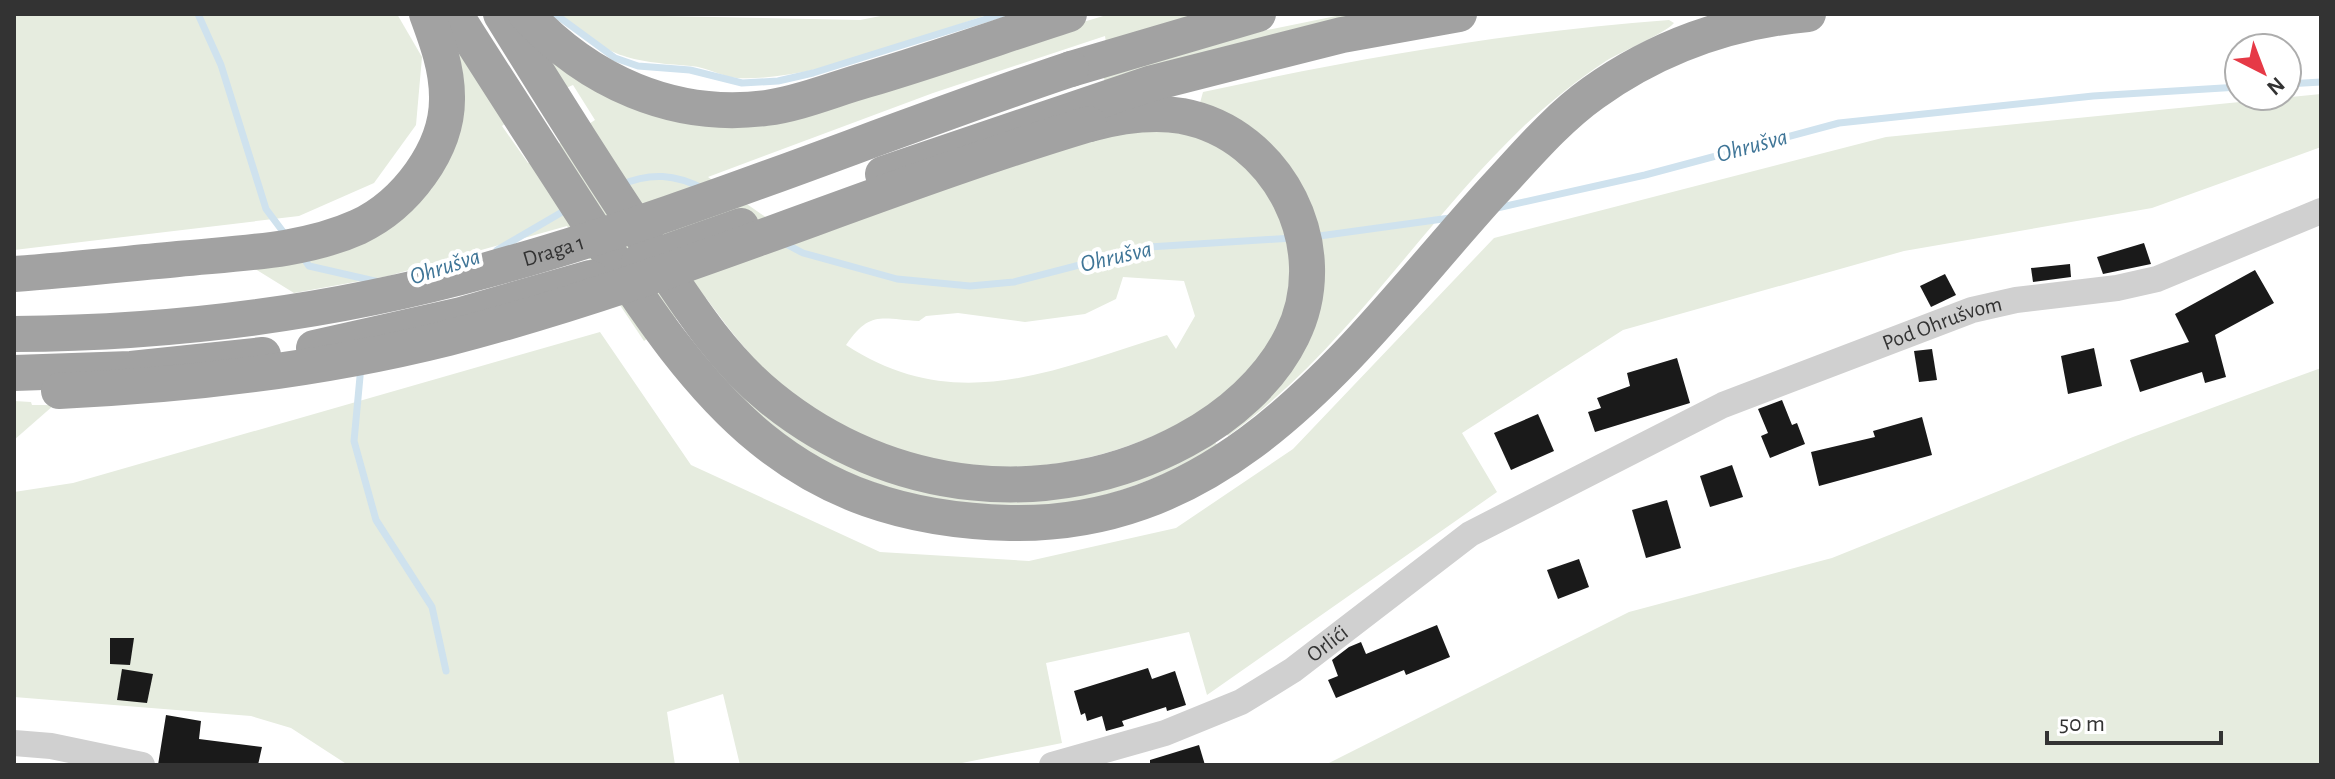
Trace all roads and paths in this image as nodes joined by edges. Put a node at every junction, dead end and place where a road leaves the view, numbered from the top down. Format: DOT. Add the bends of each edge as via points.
graph roads {
  1 [pos="427,14"];
  2 [pos="455,14"];
  3 [pos="501,14"];
  4 [pos="526,14"];
  5 [pos="1069,14"];
  6 [pos="1258,14"];
  7 [pos="1459,14"];
  8 [pos="1808,14"];
  9 [pos="1086,114"];
  10 [pos="2321,211"];
  11 [pos="14,274"];
  12 [pos="14,334"];
  13 [pos="14,373"];
  14 [pos="58,382"];
  15 [pos="14,392"];
  16 [pos="1578,478"];
  17 [pos="14,743"];
  18 [pos="142,765"];
  19 [pos="1052,765"];
  1 -- 11 [label="highway" via="444,66 447,98 440,136 418,176 376,217 335,235 272,250"];
  2 -- 8 [label="highway, bridge" via="657,328 700,383 779,453 824,480 924,515 1016,523 1080,518 1129,506 1242,452 1342,362 1589,95 1673,48 1747,23"];
  3 -- 9 [label="highway, bridge" via="577,137 731,361 810,427 855,452 953,481 1003,486 1055,483 1105,473 1170,448 1219,419 1265,377 1293,335 1307,284 1307,258 1298,214 1273,172 1238,141 1199,121"];
  4 -- 5 [label="highway" via="572,57 620,86 684,106 718,110 767,108"];
  6 -- 12 [label="highway, Draga 1, bridge" via="1071,69 633,225 472,274 294,313 183,327"];
  7 -- 9 [label="highway" via="1342,35 1149,84"];
  9 -- 14 [label="highway, bridge" via="620,287 446,338 249,375"];
  10 -- 16 [label="street, Pod Ohrušvom" via="2157,279 2016,300 1917,329 1723,405"];
  13 -- 14 [label="highway"];
  14 -- 15 [label="highway"];
  16 -- 19 [label="street, Orlići" via="1470,534 1293,670 1241,702 1165,733"];
  17 -- 18 [label="street"];
}
